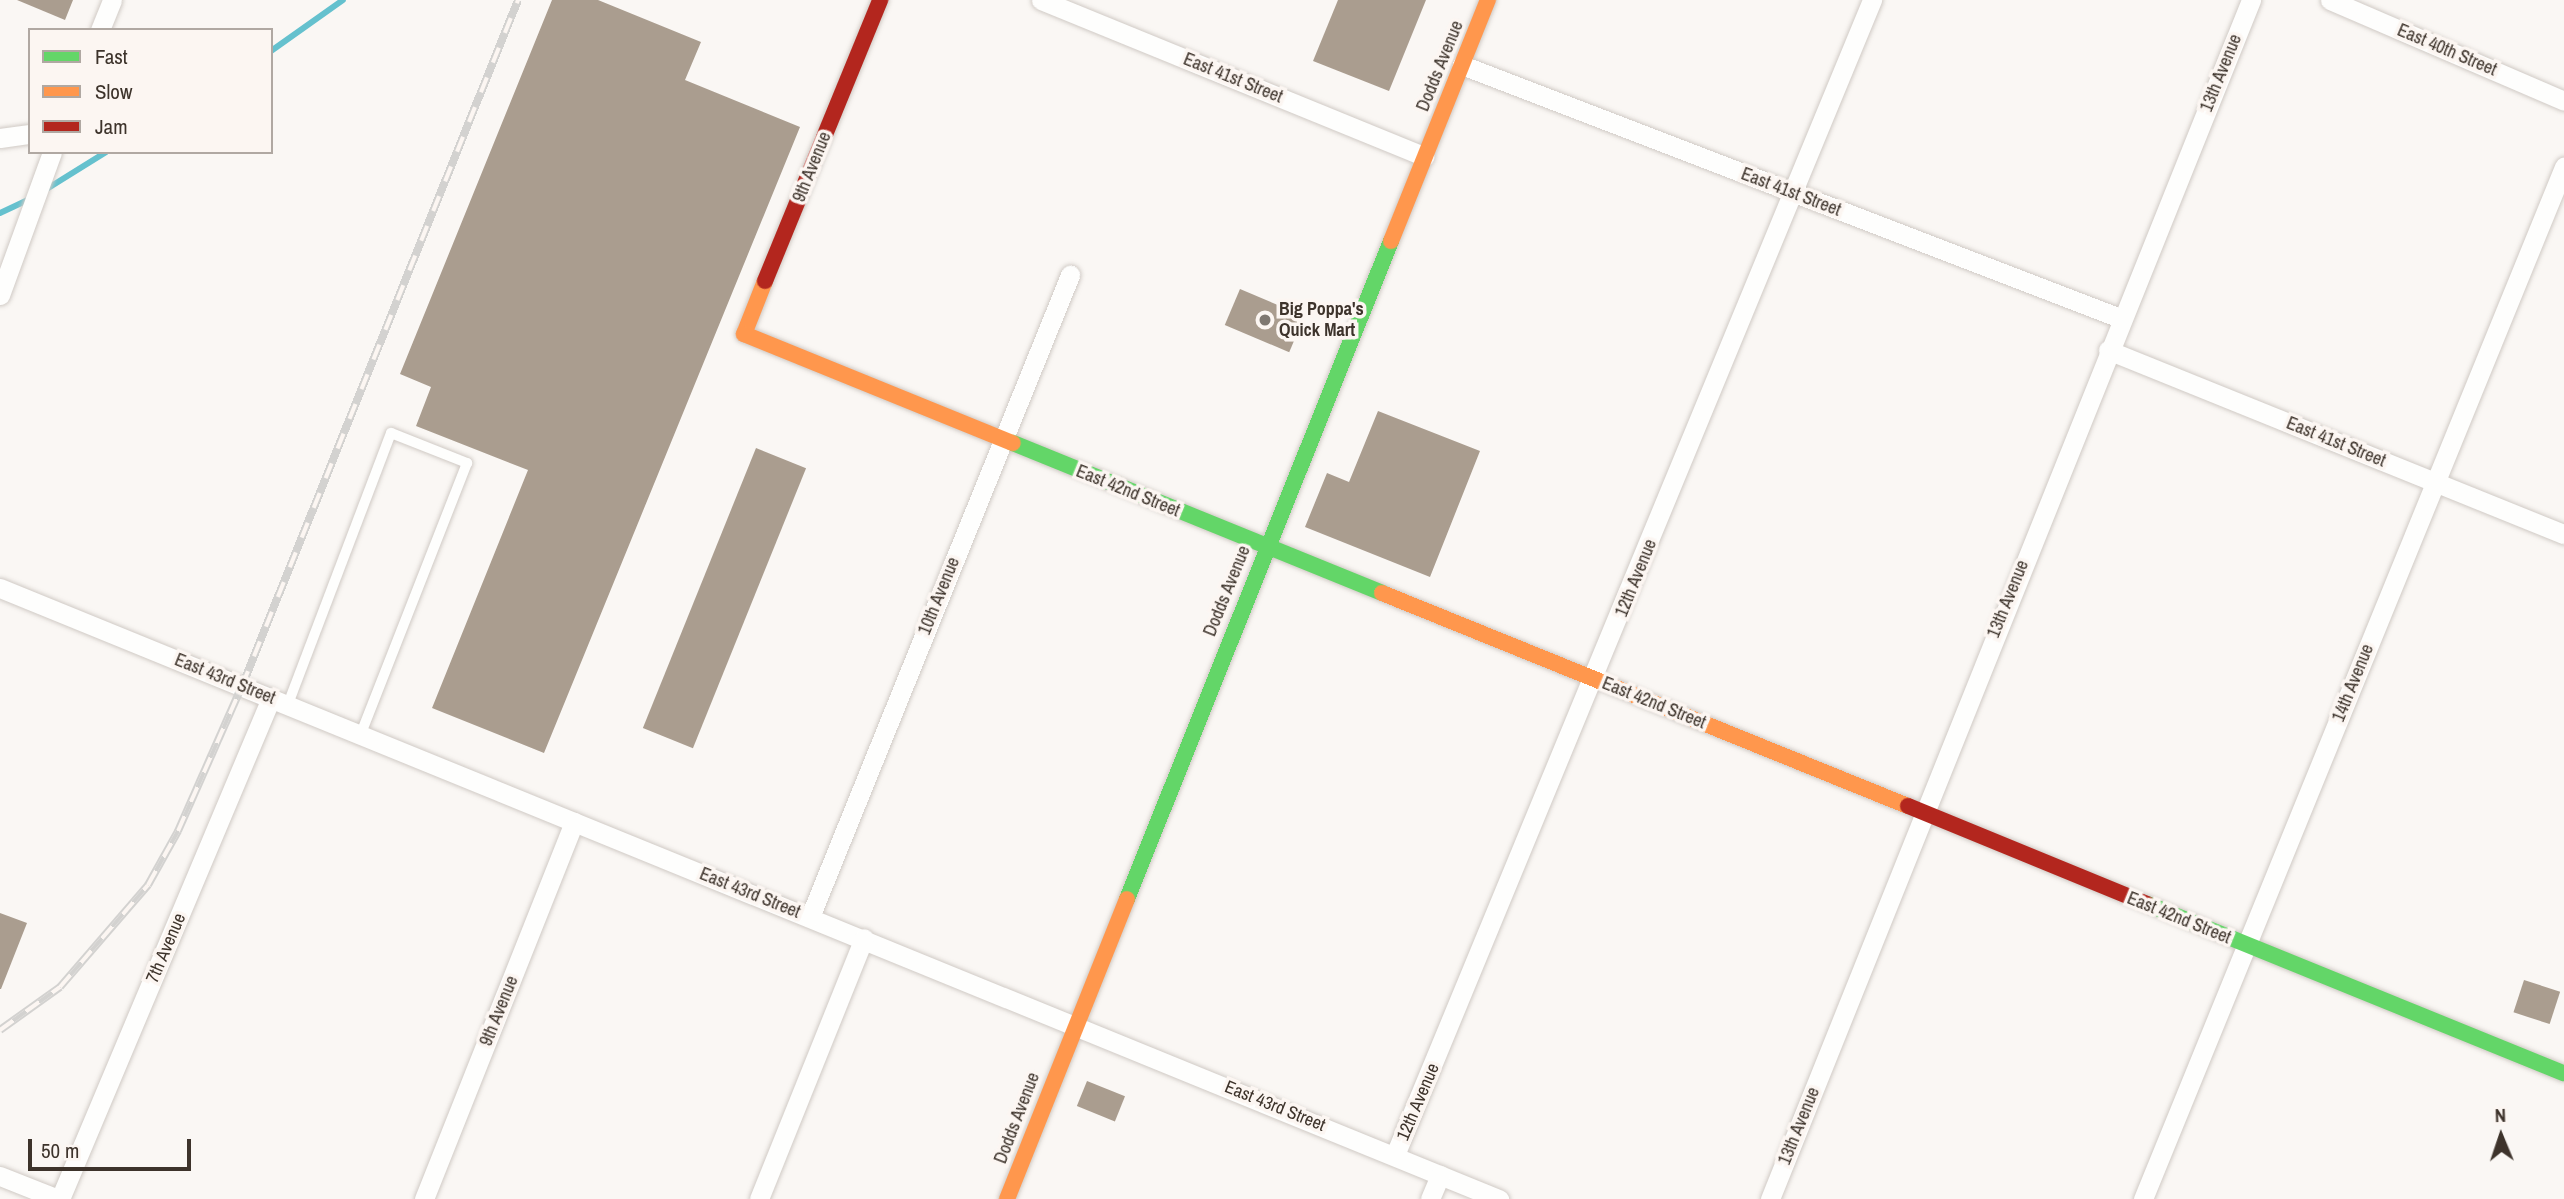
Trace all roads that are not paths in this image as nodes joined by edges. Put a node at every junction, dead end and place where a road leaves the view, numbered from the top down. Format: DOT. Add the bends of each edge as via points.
graph roads {
  1 [pos="112,0"];
  2 [pos="880,0"];
  3 [pos="1041,0"];
  4 [pos="1488,0"];
  5 [pos="1872,0"];
  6 [pos="2251,0"];
  7 [pos="2330,0"];
  8 [pos="101,28"];
  9 [pos="1462,65"];
  10 [pos="2564,101"];
  11 [pos="28,134"];
  12 [pos="0,138"];
  13 [pos="51,154"];
  14 [pos="1424,156"];
  15 [pos="2564,167"];
  16 [pos="1794,193"];
  17 [pos="1070,275"];
  18 [pos="0,295"];
  19 [pos="2120,318"];
  20 [pos="744,334"];
  21 [pos="2108,350"];
  22 [pos="1003,439"];
  23 [pos="2435,482"];
  24 [pos="2564,534"];
  25 [pos="1265,547"];
  26 [pos="0,588"];
  27 [pos="1594,679"];
  28 [pos="279,701"];
  29 [pos="361,734"];
  30 [pos="1922,813"];
  31 [pos="574,822"];
  32 [pos="810,917"];
  33 [pos="864,938"];
  34 [pos="2247,946"];
  35 [pos="1074,1025"];
  36 [pos="2564,1073"];
  37 [pos="1395,1155"];
  38 [pos="1440,1174"];
  39 [pos="0,1176"];
  40 [pos="59,1199"];
  41 [pos="424,1199"];
  42 [pos="759,1199"];
  43 [pos="1007,1199"];
  44 [pos="1430,1199"];
  45 [pos="1499,1199"];
  46 [pos="1770,1199"];
  47 [pos="2143,1199"];
  1 -- 8 [label="street"];
  2 -- 20 [label="street, 9th Avenue"];
  3 -- 14 [label="street, East 41st Street"];
  4 -- 9 [label="street, Dodds Avenue"];
  5 -- 16 [label="street, 12th Avenue"];
  6 -- 19 [label="street, 13th Avenue"];
  7 -- 10 [label="street, East 40th Street"];
  9 -- 14 [label="street, Dodds Avenue"];
  9 -- 16 [label="street, East 41st Street"];
  11 -- 12 [label="street"];
  13 -- 18 [label="street"];
  14 -- 25 [label="street, Dodds Avenue"];
  15 -- 23 [label="street, 14th Avenue"];
  16 -- 19 [label="street, East 41st Street"];
  16 -- 27 [label="street, 12th Avenue"];
  17 -- 22 [label="street, 10th Avenue"];
  19 -- 21 [label="street, 13th Avenue"];
  20 -- 22 [label="street, East 42nd Street"];
  21 -- 23 [label="street, East 41st Street"];
  21 -- 30 [label="street, 13th Avenue"];
  22 -- 25 [label="street, East 42nd Street"];
  22 -- 32 [label="street, 10th Avenue"];
  23 -- 24 [label="street, East 41st Street"];
  23 -- 34 [label="street, 14th Avenue"];
  25 -- 27 [label="street, East 42nd Street"];
  25 -- 35 [label="street, Dodds Avenue"];
  26 -- 28 [label="street, East 43rd Street"];
  27 -- 30 [label="street, East 42nd Street"];
  27 -- 37 [label="street, 12th Avenue"];
  28 -- 29 [label="street, East 43rd Street"];
  28 -- 29 [label="lane" via="391,433 467,463"];
  28 -- 40 [label="street, 7th Avenue"];
  29 -- 31 [label="street, East 43rd Street"];
  30 -- 34 [label="street, East 42nd Street"];
  30 -- 46 [label="street, 13th Avenue"];
  31 -- 32 [label="street, East 43rd Street"];
  31 -- 41 [label="street, 9th Avenue"];
  32 -- 33 [label="street, East 43rd Street"];
  33 -- 35 [label="street, East 43rd Street"];
  33 -- 42 [label="street"];
  34 -- 36 [label="street, East 42nd Street"];
  34 -- 47 [label="street, 14th Avenue"];
  35 -- 37 [label="street, East 43rd Street"];
  35 -- 43 [label="street, Dodds Avenue"];
  37 -- 38 [label="street, East 43rd Street"];
  38 -- 44 [label="street"];
  38 -- 45 [label="street, East 43rd Street"];
  39 -- 40 [label="street"];
}
